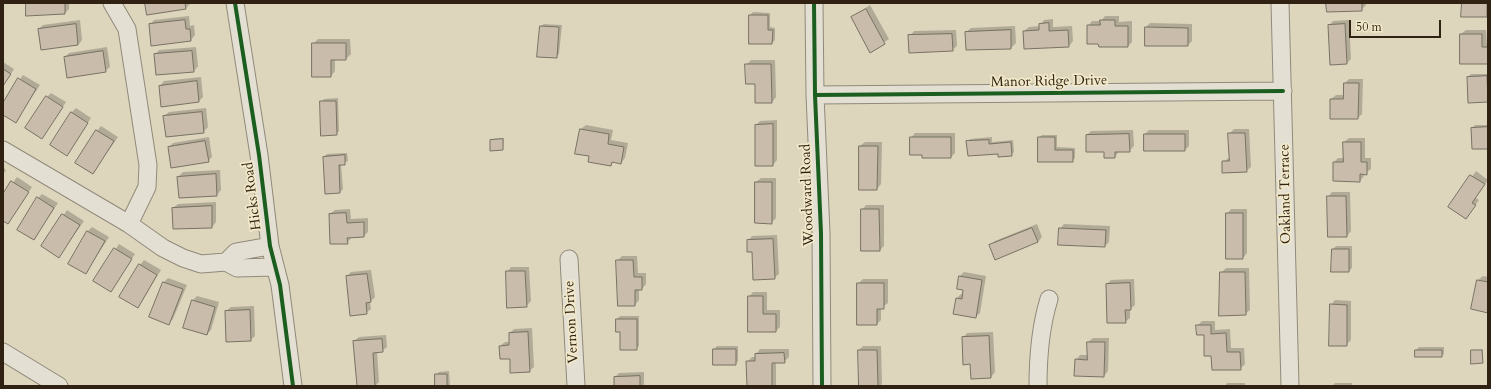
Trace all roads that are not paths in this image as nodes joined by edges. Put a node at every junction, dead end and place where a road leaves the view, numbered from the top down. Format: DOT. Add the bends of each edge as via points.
graph roads {
  1 [pos="112,3"];
  2 [pos="235,3"];
  3 [pos="814,3"];
  4 [pos="1280,3"];
  5 [pos="1283,91"];
  6 [pos="815,95"];
  7 [pos="3,150"];
  8 [pos="129,224"];
  9 [pos="270,246"];
  10 [pos="569,259"];
  11 [pos="226,262"];
  12 [pos="274,266"];
  13 [pos="1049,299"];
  14 [pos="3,352"];
  15 [pos="59,386"];
  16 [pos="293,386"];
  17 [pos="576,386"];
  18 [pos="822,386"];
  19 [pos="1038,386"];
  20 [pos="1290,386"];
  1 -- 8 [label="street" via="127,29 148,165 147,187"];
  2 -- 9 [label="street, Hicks Road" via="259,155"];
  3 -- 6 [label="street, Woodward Road"];
  4 -- 5 [label="street, Oakland Terrace"];
  5 -- 6 [label="street, Manor Ridge Drive"];
  5 -- 20 [label="street, Oakland Terrace"];
  6 -- 18 [label="street, Woodward Road" via="821,233"];
  7 -- 8 [label="street"];
  8 -- 11 [label="street" via="163,248 183,258 201,264"];
  9 -- 11 [label="street" via="236,252"];
  9 -- 12 [label="street, Hicks Road"];
  10 -- 17 [label="street, Vernon Drive"];
  11 -- 12 [label="street" via="238,268"];
  12 -- 16 [label="street, Hicks Road" via="280,285"];
  13 -- 19 [label="street" via="1039,342"];
  14 -- 15 [label="street"];
}
